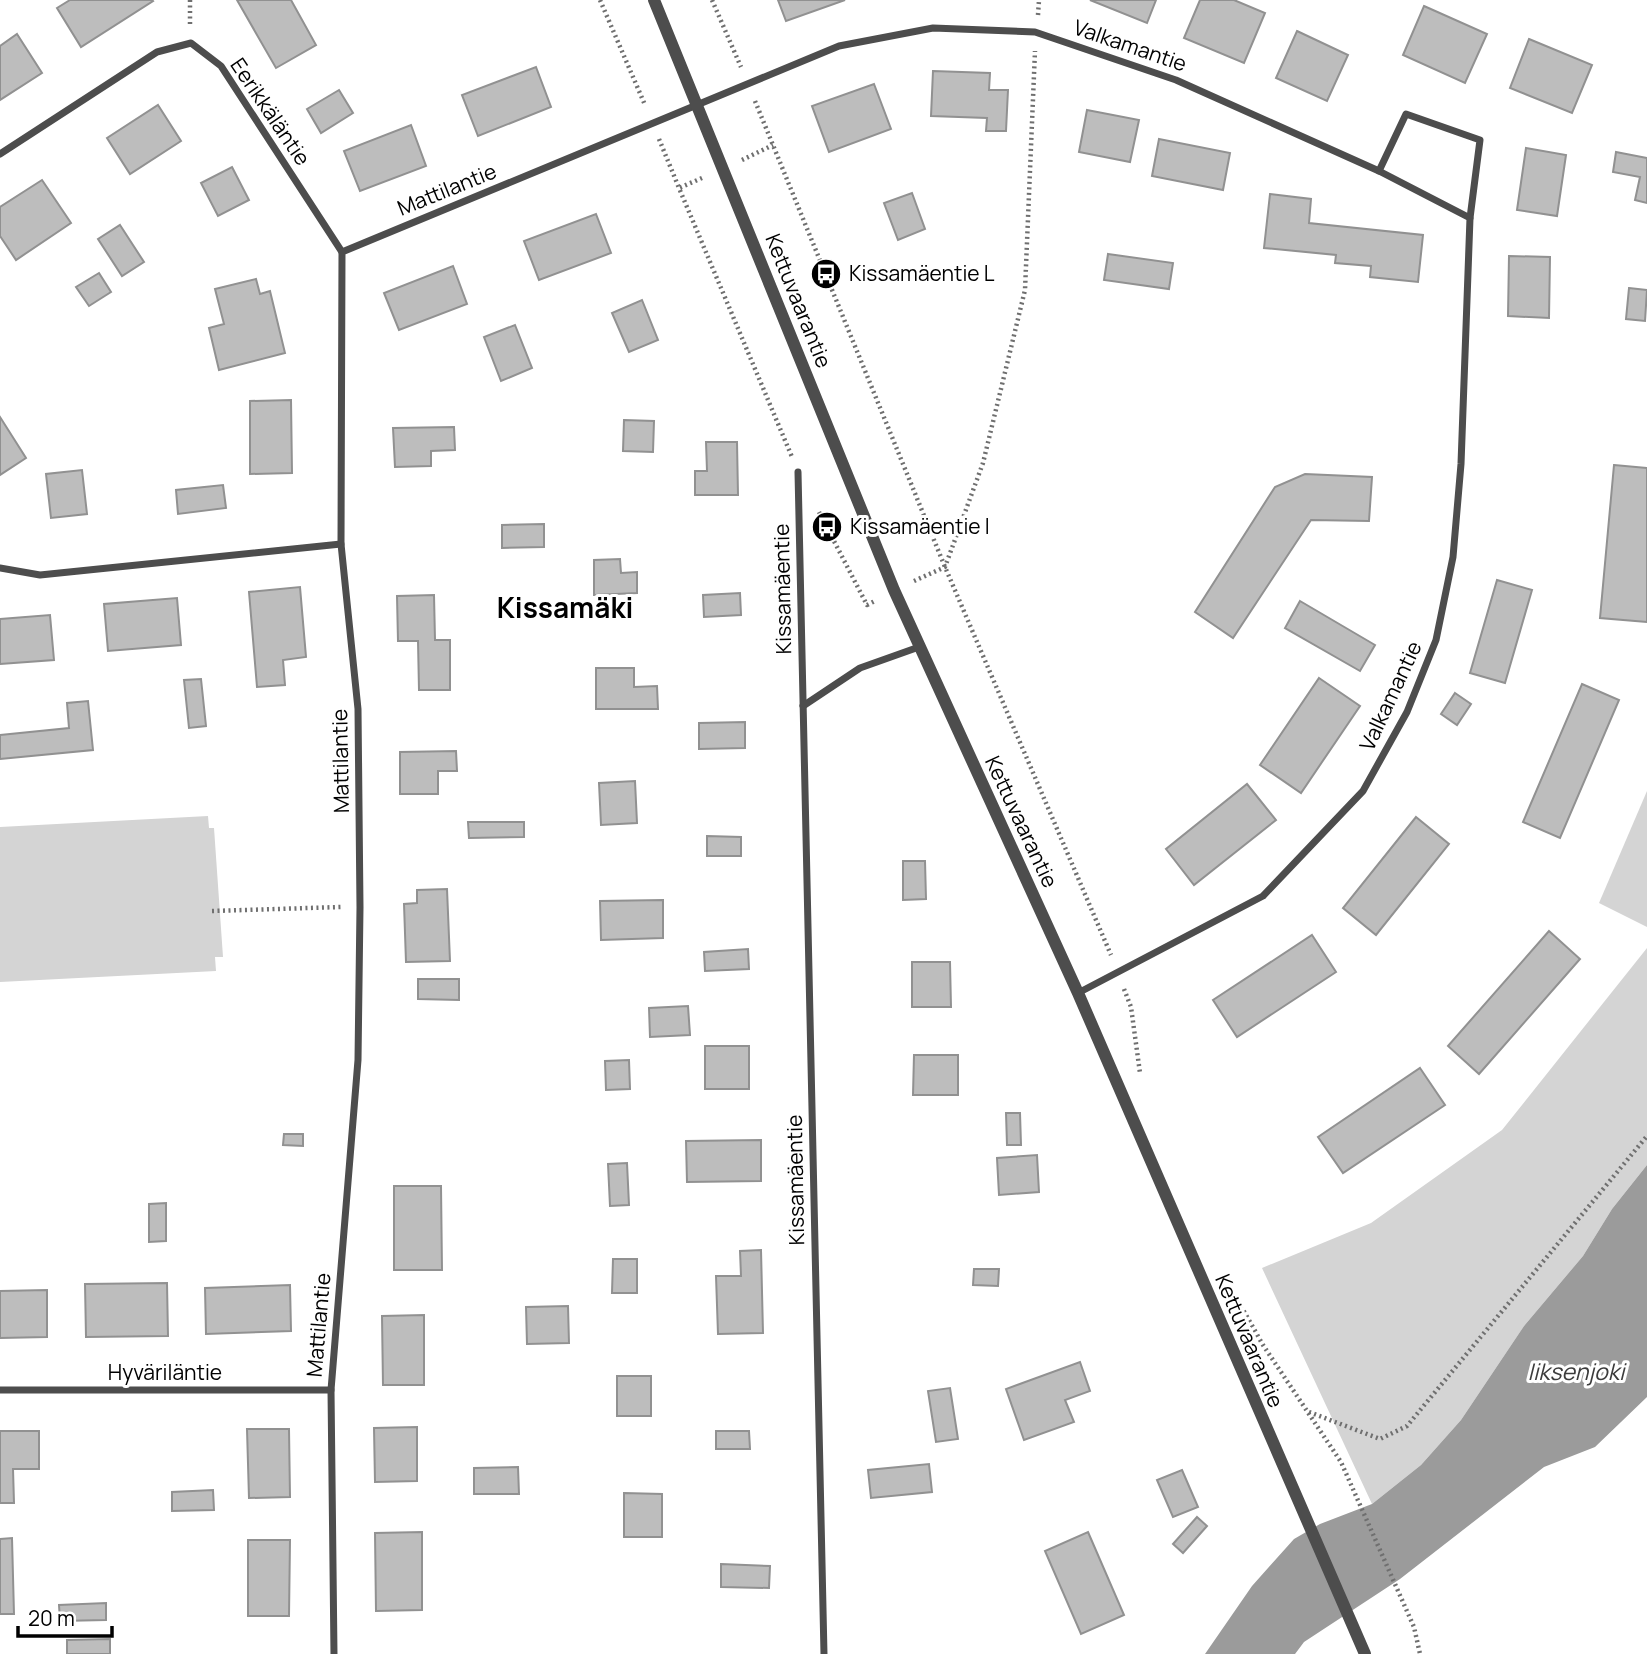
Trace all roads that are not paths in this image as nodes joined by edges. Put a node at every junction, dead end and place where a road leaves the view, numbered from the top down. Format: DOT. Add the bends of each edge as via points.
graph roads {
  1 [pos="654,0"];
  2 [pos="698,104"];
  3 [pos="0,154"];
  4 [pos="1379,170"];
  5 [pos="1470,218"];
  6 [pos="342,252"];
  7 [pos="798,472"];
  8 [pos="341,544"];
  9 [pos="0,568"];
  10 [pos="919,647"];
  11 [pos="803,706"];
  12 [pos="1078,993"];
  13 [pos="0,1390"];
  14 [pos="331,1390"];
  15 [pos="334,1654"];
  16 [pos="824,1654"];
  17 [pos="1365,1654"];
  1 -- 2 [label="street, Kettuvaarantie"];
  2 -- 4 [label="street, Valkamantie" via="839,46 933,28 1035,32 1177,80"];
  2 -- 6 [label="street, Mattilantie"];
  2 -- 10 [label="street, Kettuvaarantie"];
  3 -- 6 [label="street, Eerikkäläntie" via="157,52 191,43 221,66"];
  4 -- 5 [label="street, Valkamantie"];
  4 -- 5 [label="street, Valkamantie" via="1406,114 1480,140"];
  5 -- 12 [label="street, Valkamantie" via="1453,557 1436,640 1407,712 1363,791 1262,896"];
  6 -- 8 [label="street, Mattilantie"];
  7 -- 11 [label="street, Kissamäentie"];
  8 -- 9 [label="street" via="40,575"];
  8 -- 14 [label="street, Mattilantie" via="358,709 360,907 358,1060"];
  10 -- 11 [label="street" via="860,668"];
  10 -- 12 [label="street, Kettuvaarantie"];
  11 -- 16 [label="street, Kissamäentie"];
  12 -- 17 [label="street, Kettuvaarantie"];
  13 -- 14 [label="street, Hyväriläntie"];
  14 -- 15 [label="street, Mattilantie"];
}
